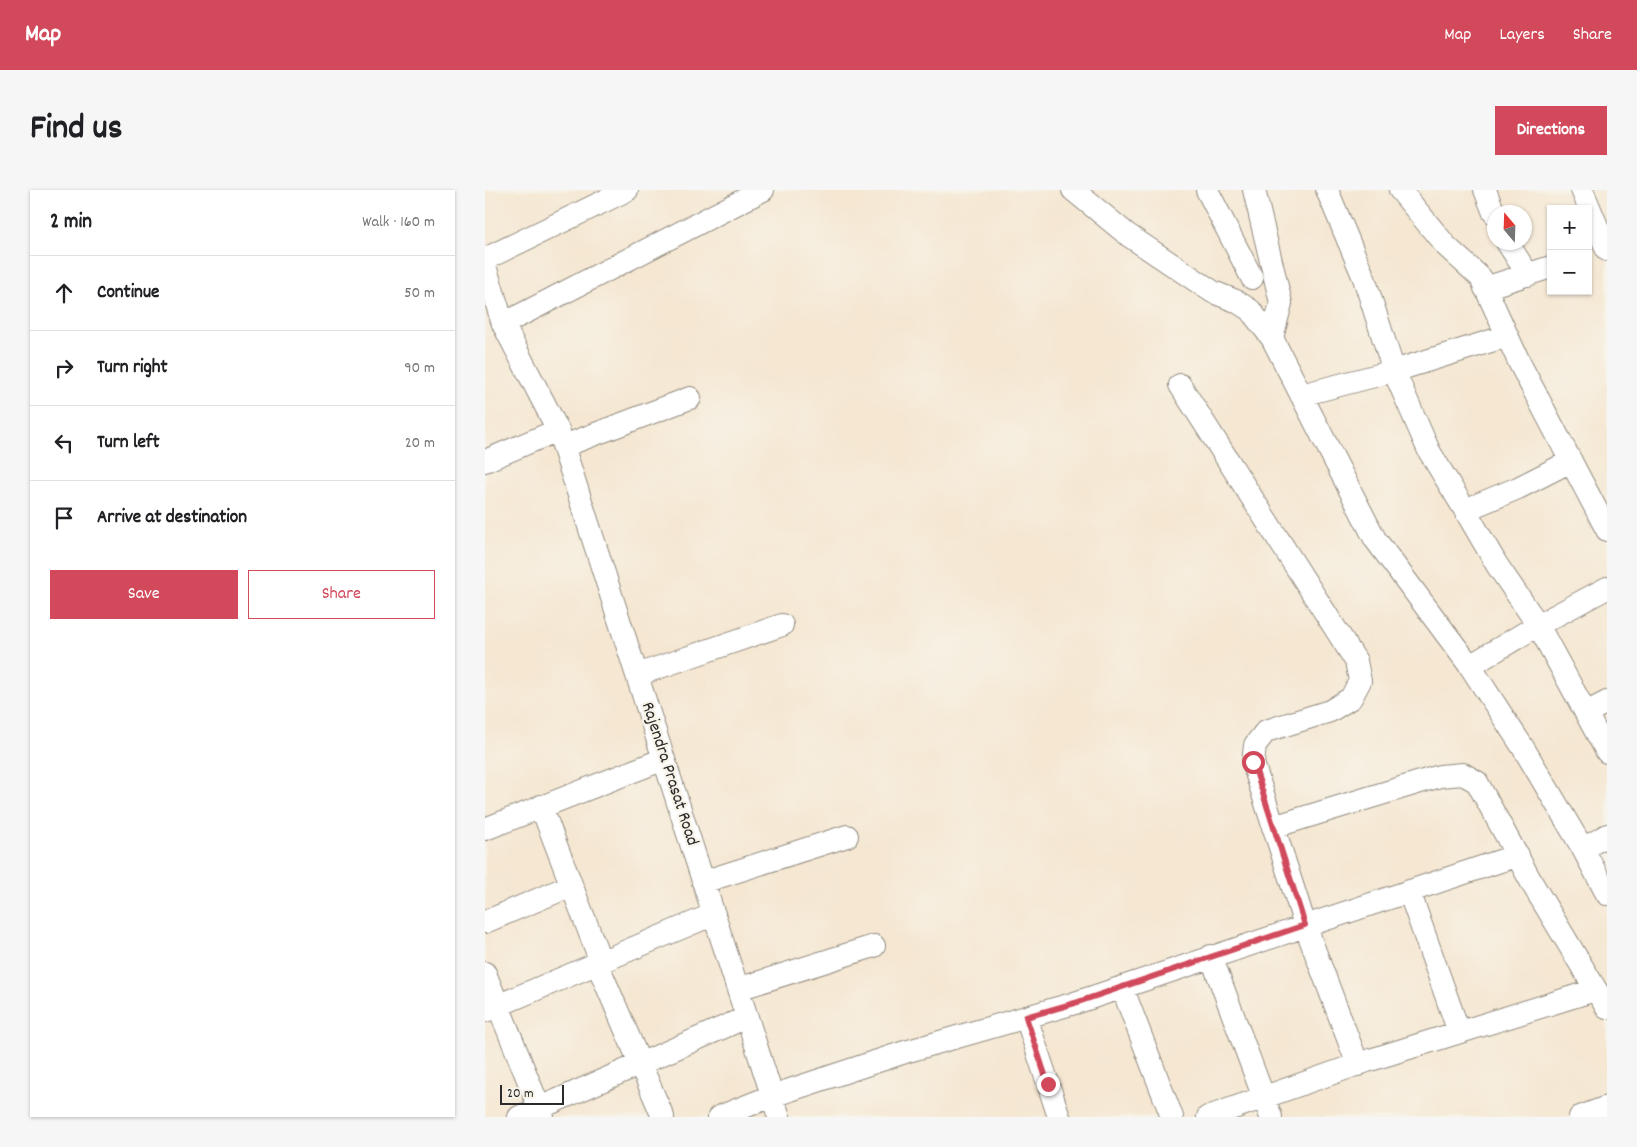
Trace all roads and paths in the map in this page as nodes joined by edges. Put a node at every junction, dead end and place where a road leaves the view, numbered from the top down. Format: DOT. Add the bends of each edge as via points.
graph roads {
  1 [pos="627,190"];
  2 [pos="763,190"];
  3 [pos="1073,190"];
  4 [pos="1207,190"];
  5 [pos="1254,190"];
  6 [pos="1327,190"];
  7 [pos="1400,190"];
  8 [pos="1485,190"];
  9 [pos="1582,190"];
  10 [pos="1492,205"];
  11 [pos="1512,250"];
  12 [pos="1600,250"];
  13 [pos="485,259"];
  14 [pos="485,266"];
  15 [pos="1547,268"];
  16 [pos="1528,275"];
  17 [pos="1275,277"];
  18 [pos="1252,278"];
  19 [pos="1485,288"];
  20 [pos="1236,301"];
  21 [pos="503,324"];
  22 [pos="1507,336"];
  23 [pos="1272,338"];
  24 [pos="1394,370"];
  25 [pos="1180,385"];
  26 [pos="1301,395"];
  27 [pos="690,398"];
  28 [pos="561,438"];
  29 [pos="485,461"];
  30 [pos="1571,462"];
  31 [pos="1465,510"];
  32 [pos="1607,530"];
  33 [pos="1607,588"];
  34 [pos="782,625"];
  35 [pos="1538,625"];
  36 [pos="1471,666"];
  37 [pos="637,675"];
  38 [pos="1607,702"];
  39 [pos="1586,713"];
  40 [pos="1607,752"];
  41 [pos="664,759"];
  42 [pos="541,806"];
  43 [pos="1273,828"];
  44 [pos="485,829"];
  45 [pos="1607,835"];
  46 [pos="847,836"];
  47 [pos="1583,849"];
  48 [pos="1518,855"];
  49 [pos="703,882"];
  50 [pos="570,886"];
  51 [pos="1409,891"];
  52 [pos="1607,894"];
  53 [pos="714,914"];
  54 [pos="485,921"];
  55 [pos="1305,925"];
  56 [pos="874,946"];
  57 [pos="1211,956"];
  58 [pos="599,963"];
  59 [pos="485,973"];
  60 [pos="1122,987"];
  61 [pos="738,989"];
  62 [pos="1601,999"];
  63 [pos="491,1008"];
  64 [pos="747,1017"];
  65 [pos="1026,1017"];
  66 [pos="1459,1032"];
  67 [pos="639,1064"];
  68 [pos="1358,1064"];
  69 [pos="776,1106"];
  70 [pos="1607,1107"];
  71 [pos="1267,1108"];
  72 [pos="542,1113"];
  73 [pos="519,1117"];
  74 [pos="663,1117"];
  75 [pos="719,1117"];
  76 [pos="1059,1117"];
  77 [pos="1172,1117"];
  78 [pos="1208,1117"];
  79 [pos="1580,1117"];
  1 -- 13 [label="street"];
  2 -- 21 [label="street"];
  3 -- 20 [label="street" via="1128,235 1213,292"];
  4 -- 18 [label="street"];
  5 -- 17 [label="street"];
  6 -- 24 [label="street" via="1364,278"];
  7 -- 19 [label="street" via="1446,246 1481,278"];
  8 -- 10 [label="street"];
  9 -- 12 [label="street"];
  11 -- 16 [label="street"];
  14 -- 21 [label="street, Rajendra Prasat Road"];
  15 -- 16 [label="street"];
  16 -- 19 [label="street"];
  17 -- 18 [label="street"];
  17 -- 23 [label="street" via="1281,303"];
  18 -- 20 [label="street"];
  19 -- 22 [label="street"];
  20 -- 23 [label="street" via="1250,310"];
  21 -- 28 [label="street, Rajendra Prasat Road"];
  22 -- 24 [label="street"];
  22 -- 30 [label="street"];
  23 -- 26 [label="street"];
  24 -- 26 [label="street"];
  24 -- 31 [label="street" via="1429,451"];
  25 -- 43 [label="street" via="1356,661 1360,681 1351,698 1330,711 1266,731 1255,745 1253,762"];
  26 -- 36 [label="street" via="1375,539"];
  27 -- 28 [label="street"];
  28 -- 29 [label="street"];
  28 -- 37 [label="street, Rajendra Prasat Road"];
  30 -- 31 [label="street"];
  30 -- 32 [label="street"];
  31 -- 35 [label="street"];
  33 -- 35 [label="street"];
  34 -- 37 [label="street"];
  35 -- 36 [label="street"];
  35 -- 39 [label="street"];
  36 -- 47 [label="street"];
  37 -- 41 [label="street, Rajendra Prasat Road"];
  38 -- 39 [label="street"];
  39 -- 40 [label="street"];
  41 -- 42 [label="street"];
  41 -- 49 [label="street, Rajendra Prasat Road"];
  42 -- 44 [label="street"];
  42 -- 50 [label="street"];
  43 -- 48 [label="street" via="1440,776 1463,774 1477,782"];
  43 -- 55 [label="street"];
  45 -- 47 [label="street"];
  46 -- 49 [label="street"];
  47 -- 52 [label="street"];
  48 -- 51 [label="street"];
  48 -- 62 [label="street"];
  49 -- 53 [label="street, Rajendra Prasat Road"];
  50 -- 54 [label="street"];
  50 -- 58 [label="street"];
  51 -- 55 [label="street"];
  51 -- 66 [label="street"];
  53 -- 58 [label="street"];
  53 -- 61 [label="street, Rajendra Prasat Road"];
  55 -- 57 [label="street"];
  55 -- 68 [label="street"];
  56 -- 61 [label="street"];
  57 -- 60 [label="street"];
  57 -- 71 [label="street"];
  58 -- 63 [label="street"];
  58 -- 67 [label="street"];
  59 -- 63 [label="street"];
  60 -- 65 [label="street"];
  60 -- 77 [label="street"];
  61 -- 64 [label="street, Rajendra Prasat Road"];
  62 -- 66 [label="street"];
  63 -- 72 [label="street"];
  64 -- 67 [label="street"];
  64 -- 69 [label="street, Rajendra Prasat Road"];
  65 -- 69 [label="street" via="905,1052"];
  65 -- 76 [label="street"];
  66 -- 68 [label="street"];
  67 -- 72 [label="street"];
  67 -- 74 [label="street"];
  68 -- 71 [label="street"];
  69 -- 75 [label="street"];
  70 -- 79 [label="street"];
  71 -- 78 [label="street"];
  72 -- 73 [label="street"];
}
